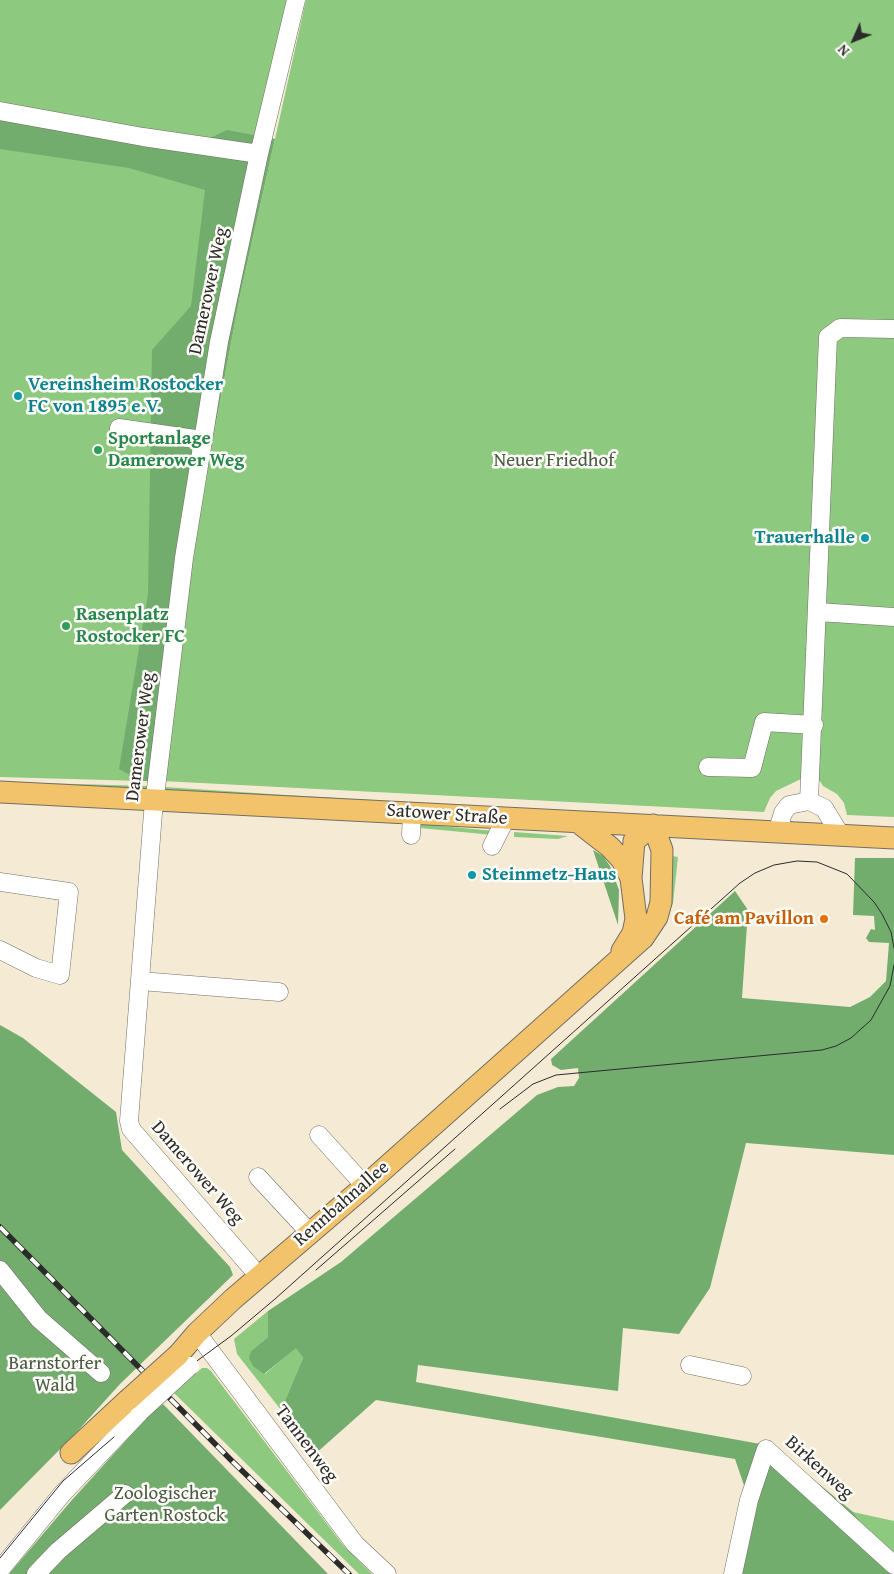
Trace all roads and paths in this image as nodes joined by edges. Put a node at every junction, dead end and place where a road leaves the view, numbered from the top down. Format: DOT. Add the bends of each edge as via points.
graph roads {
  1 [pos="296,0"];
  2 [pos="0,111"];
  3 [pos="259,154"];
  4 [pos="894,329"];
  5 [pos="119,428"];
  6 [pos="202,440"];
  7 [pos="818,612"];
  8 [pos="894,617"];
  9 [pos="814,725"];
  10 [pos="708,767"];
  11 [pos="0,792"];
  12 [pos="155,801"];
  13 [pos="809,801"];
  14 [pos="412,812"];
  15 [pos="506,818"];
  16 [pos="578,823"];
  17 [pos="654,826"];
  18 [pos="777,833"];
  19 [pos="411,835"];
  20 [pos="841,836"];
  21 [pos="894,838"];
  22 [pos="492,846"];
  23 [pos="631,878"];
  24 [pos="0,882"];
  25 [pos="0,950"];
  26 [pos="617,959"];
  27 [pos="140,981"];
  28 [pos="279,992"];
  29 [pos="319,1135"];
  30 [pos="258,1177"];
  31 [pos="365,1186"];
  32 [pos="309,1232"];
  33 [pos="251,1267"];
  34 [pos="0,1270"];
  35 [pos="197,1333"];
  36 [pos="690,1365"];
  37 [pos="101,1373"];
  38 [pos="742,1376"];
  39 [pos="134,1406"];
  40 [pos="71,1453"];
  41 [pos="125,1494"];
  42 [pos="894,1565"];
  43 [pos="0,1570"];
  44 [pos="36,1574"];
  45 [pos="387,1574"];
  46 [pos="733,1574"];
  1 -- 3 [label="street, Damerower Weg"];
  2 -- 3 [label="street"];
  3 -- 6 [label="street, Damerower Weg"];
  4 -- 7 [label="street" via="840,328 828,337"];
  5 -- 6 [label="street"];
  6 -- 12 [label="street, Damerower Weg" via="184,558"];
  7 -- 8 [label="street"];
  7 -- 9 [label="street"];
  9 -- 10 [label="street" via="764,722 752,768"];
  9 -- 13 [label="street"];
  11 -- 12 [label="main road, Satower Straße"];
  12 -- 14 [label="main road, Satower Straße"];
  12 -- 27 [label="street, Damerower Weg"];
  13 -- 18 [label="street" via="790,805 783,813"];
  13 -- 20 [label="street" via="824,808"];
  14 -- 15 [label="main road, Satower Straße"];
  14 -- 19 [label="street"];
  15 -- 16 [label="main road, Satower Straße"];
  15 -- 22 [label="street"];
  16 -- 17 [label="main road, Satower Straße"];
  16 -- 23 [label="main road, Rennbahnallee" via="610,847 622,860"];
  17 -- 18 [label="main road, Satower Straße"];
  17 -- 23 [label="main road, Rennbahnallee" via="634,840"];
  17 -- 26 [label="main road, Rennbahnallee" via="662,850 661,902 657,917 643,938"];
  18 -- 20 [label="main road, Satower Straße"];
  20 -- 21 [label="main road, Satower Straße"];
  23 -- 26 [label="main road, Rennbahnallee" via="636,919 633,933"];
  24 -- 25 [label="street" via="70,892 60,975 36,968"];
  26 -- 31 [label="main road, Rennbahnallee"];
  27 -- 28 [label="street"];
  27 -- 33 [label="street, Damerower Weg" via="128,1122"];
  29 -- 31 [label="street"];
  30 -- 32 [label="street"];
  31 -- 32 [label="main road, Rennbahnallee"];
  32 -- 35 [label="main road, Rennbahnallee"];
  34 -- 37 [label="street" via="39,1319"];
  35 -- 39 [label="main road, Rennbahnallee, bridge" via="184,1360"];
  35 -- 45 [label="street, Tannenweg" via="355,1544"];
  36 -- 38 [label="street"];
  39 -- 40 [label="main road, Rennbahnallee"];
  39 -- 43 [label="street" via="114,1437"];
  41 -- 44 [label="street"];
  42 -- 46 [label="street, Birkenweg" via="766,1449 749,1500"];
}
